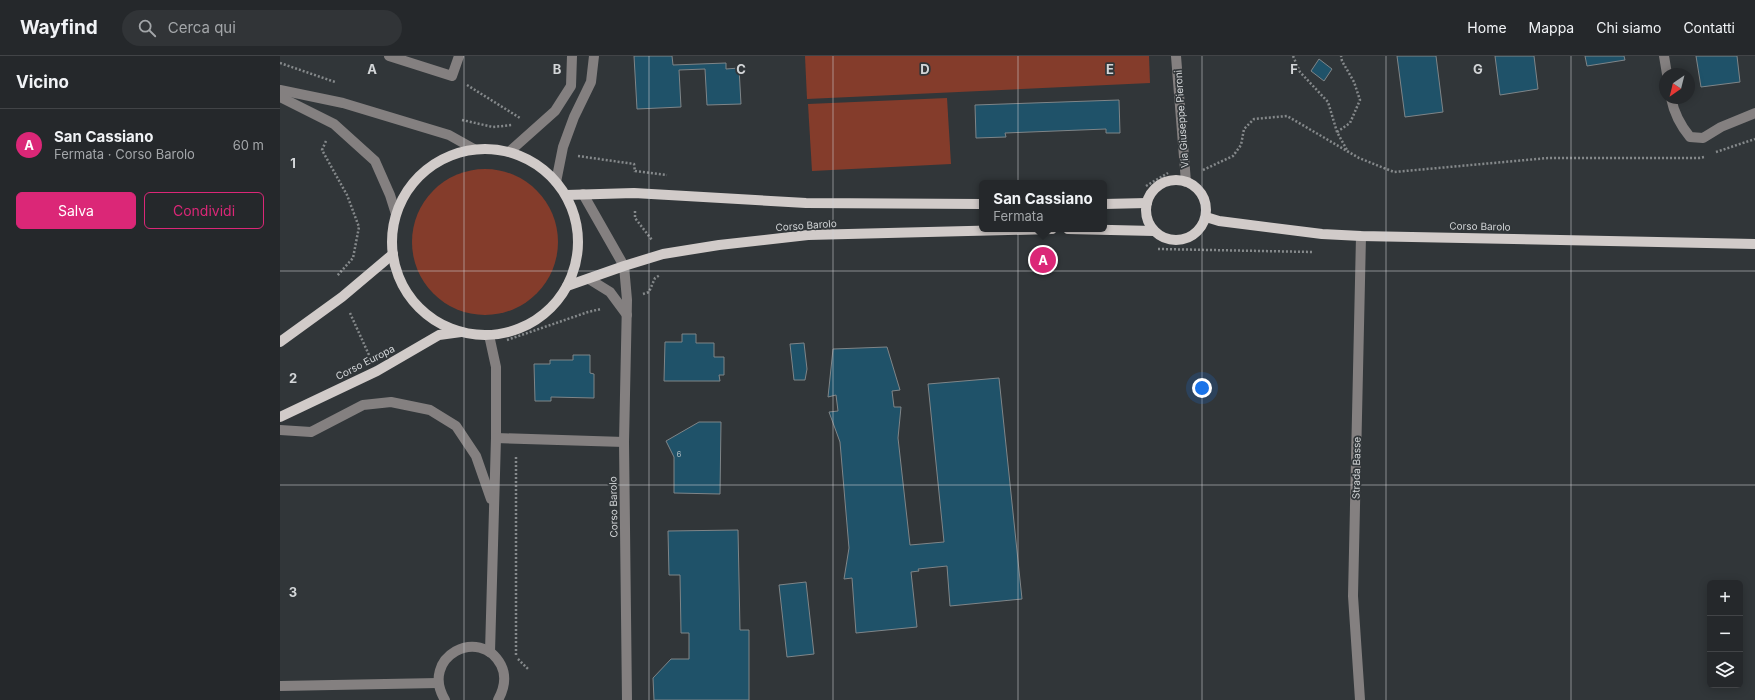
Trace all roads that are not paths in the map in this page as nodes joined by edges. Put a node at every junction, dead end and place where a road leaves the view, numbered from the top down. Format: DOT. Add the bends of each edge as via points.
graph roads {
  1 [pos="389,56"];
  2 [pos="459,56"];
  3 [pos="572,56"];
  4 [pos="594,56"];
  5 [pos="1176,56"];
  6 [pos="1664,56"];
  7 [pos="1666,68"];
  8 [pos="280,90"];
  9 [pos="280,97"];
  10 [pos="1673,104"];
  11 [pos="1755,113"];
  12 [pos="474,149"];
  13 [pos="509,152"];
  14 [pos="1185,177"];
  15 [pos="556,182"];
  16 [pos="583,194"];
  17 [pos="566,195"];
  18 [pos="1147,203"];
  19 [pos="979,204"];
  20 [pos="1107,204"];
  21 [pos="396,214"];
  22 [pos="1206,217"];
  23 [pos="1107,230"];
  24 [pos="979,231"];
  25 [pos="1154,231"];
  26 [pos="1360,236"];
  27 [pos="1755,244"];
  28 [pos="393,254"];
  29 [pos="624,266"];
  30 [pos="589,278"];
  31 [pos="567,286"];
  32 [pos="627,315"];
  33 [pos="461,332"];
  34 [pos="489,334"];
  35 [pos="280,342"];
  36 [pos="280,417"];
  37 [pos="280,430"];
  38 [pos="496,438"];
  39 [pos="624,442"];
  40 [pos="494,506"];
  41 [pos="490,652"];
  42 [pos="438,683"];
  43 [pos="280,686"];
  44 [pos="445,700"];
  45 [pos="498,700"];
  46 [pos="627,700"];
  47 [pos="1360,700"];
  1 -- 2 [label="street" via="452,76"];
  3 -- 13 [label="street" via="571,86 555,111"];
  4 -- 15 [label="street" via="590,82 563,147"];
  5 -- 14 [label="street, Via Giuseppe Pieroni"];
  6 -- 7 [label="street"];
  8 -- 12 [label="street" via="343,103 449,135"];
  9 -- 21 [label="street" via="334,124 375,161"];
  10 -- 11 [label="street" via="1678,120 1690,137 1704,138 1721,127"];
  12 -- 13 [label="main road"];
  12 -- 21 [label="main road" via="456,153 426,170 403,197"];
  13 -- 15 [label="main road" via="535,163"];
  14 -- 18 [label="main road" via="1158,186"];
  14 -- 22 [label="main road" via="1202,195 1207,208"];
  15 -- 17 [label="main road"];
  16 -- 17 [label="main road, Corso Barolo"];
  16 -- 19 [label="main road, Corso Barolo" via="634,193 806,203"];
  16 -- 29 [label="street"];
  17 -- 31 [label="main road" via="575,217 578,241 576,264"];
  18 -- 20 [label="main road"];
  18 -- 25 [label="main road" via="1146,213"];
  21 -- 28 [label="main road" via="392,234"];
  22 -- 25 [label="main road" via="1197,233 1180,241 1162,237"];
  22 -- 26 [label="main road, Corso Barolo" via="1218,221 1315,233"];
  23 -- 25 [label="main road"];
  24 -- 29 [label="main road, Corso Barolo" via="808,235 662,254"];
  26 -- 27 [label="main road, Corso Barolo"];
  26 -- 47 [label="street, Strada Basse" via="1353,596"];
  28 -- 33 [label="main road" via="401,280 415,303 436,321"];
  28 -- 35 [label="main road"];
  29 -- 30 [label="main road, Corso Barolo"];
  29 -- 32 [label="street, Corso Barolo"];
  30 -- 31 [label="main road, Corso Barolo"];
  30 -- 32 [label="street" via="610,292"];
  31 -- 34 [label="main road" via="549,310 530,323 514,330"];
  32 -- 39 [label="street, Corso Barolo"];
  33 -- 34 [label="main road"];
  33 -- 36 [label="main road, Corso Europa" via="439,335 377,371"];
  34 -- 38 [label="street" via="496,367"];
  37 -- 40 [label="street" via="311,432 363,405 391,402 430,410 456,426 476,456"];
  38 -- 39 [label="street"];
  38 -- 40 [label="street"];
  39 -- 46 [label="street, Corso Barolo"];
  40 -- 41 [label="street"];
  41 -- 42 [label="street" via="470,647 450,654 443,662"];
  41 -- 45 [label="street" via="498,660 504,679 503,690"];
  42 -- 43 [label="street"];
  42 -- 44 [label="street"];
}
